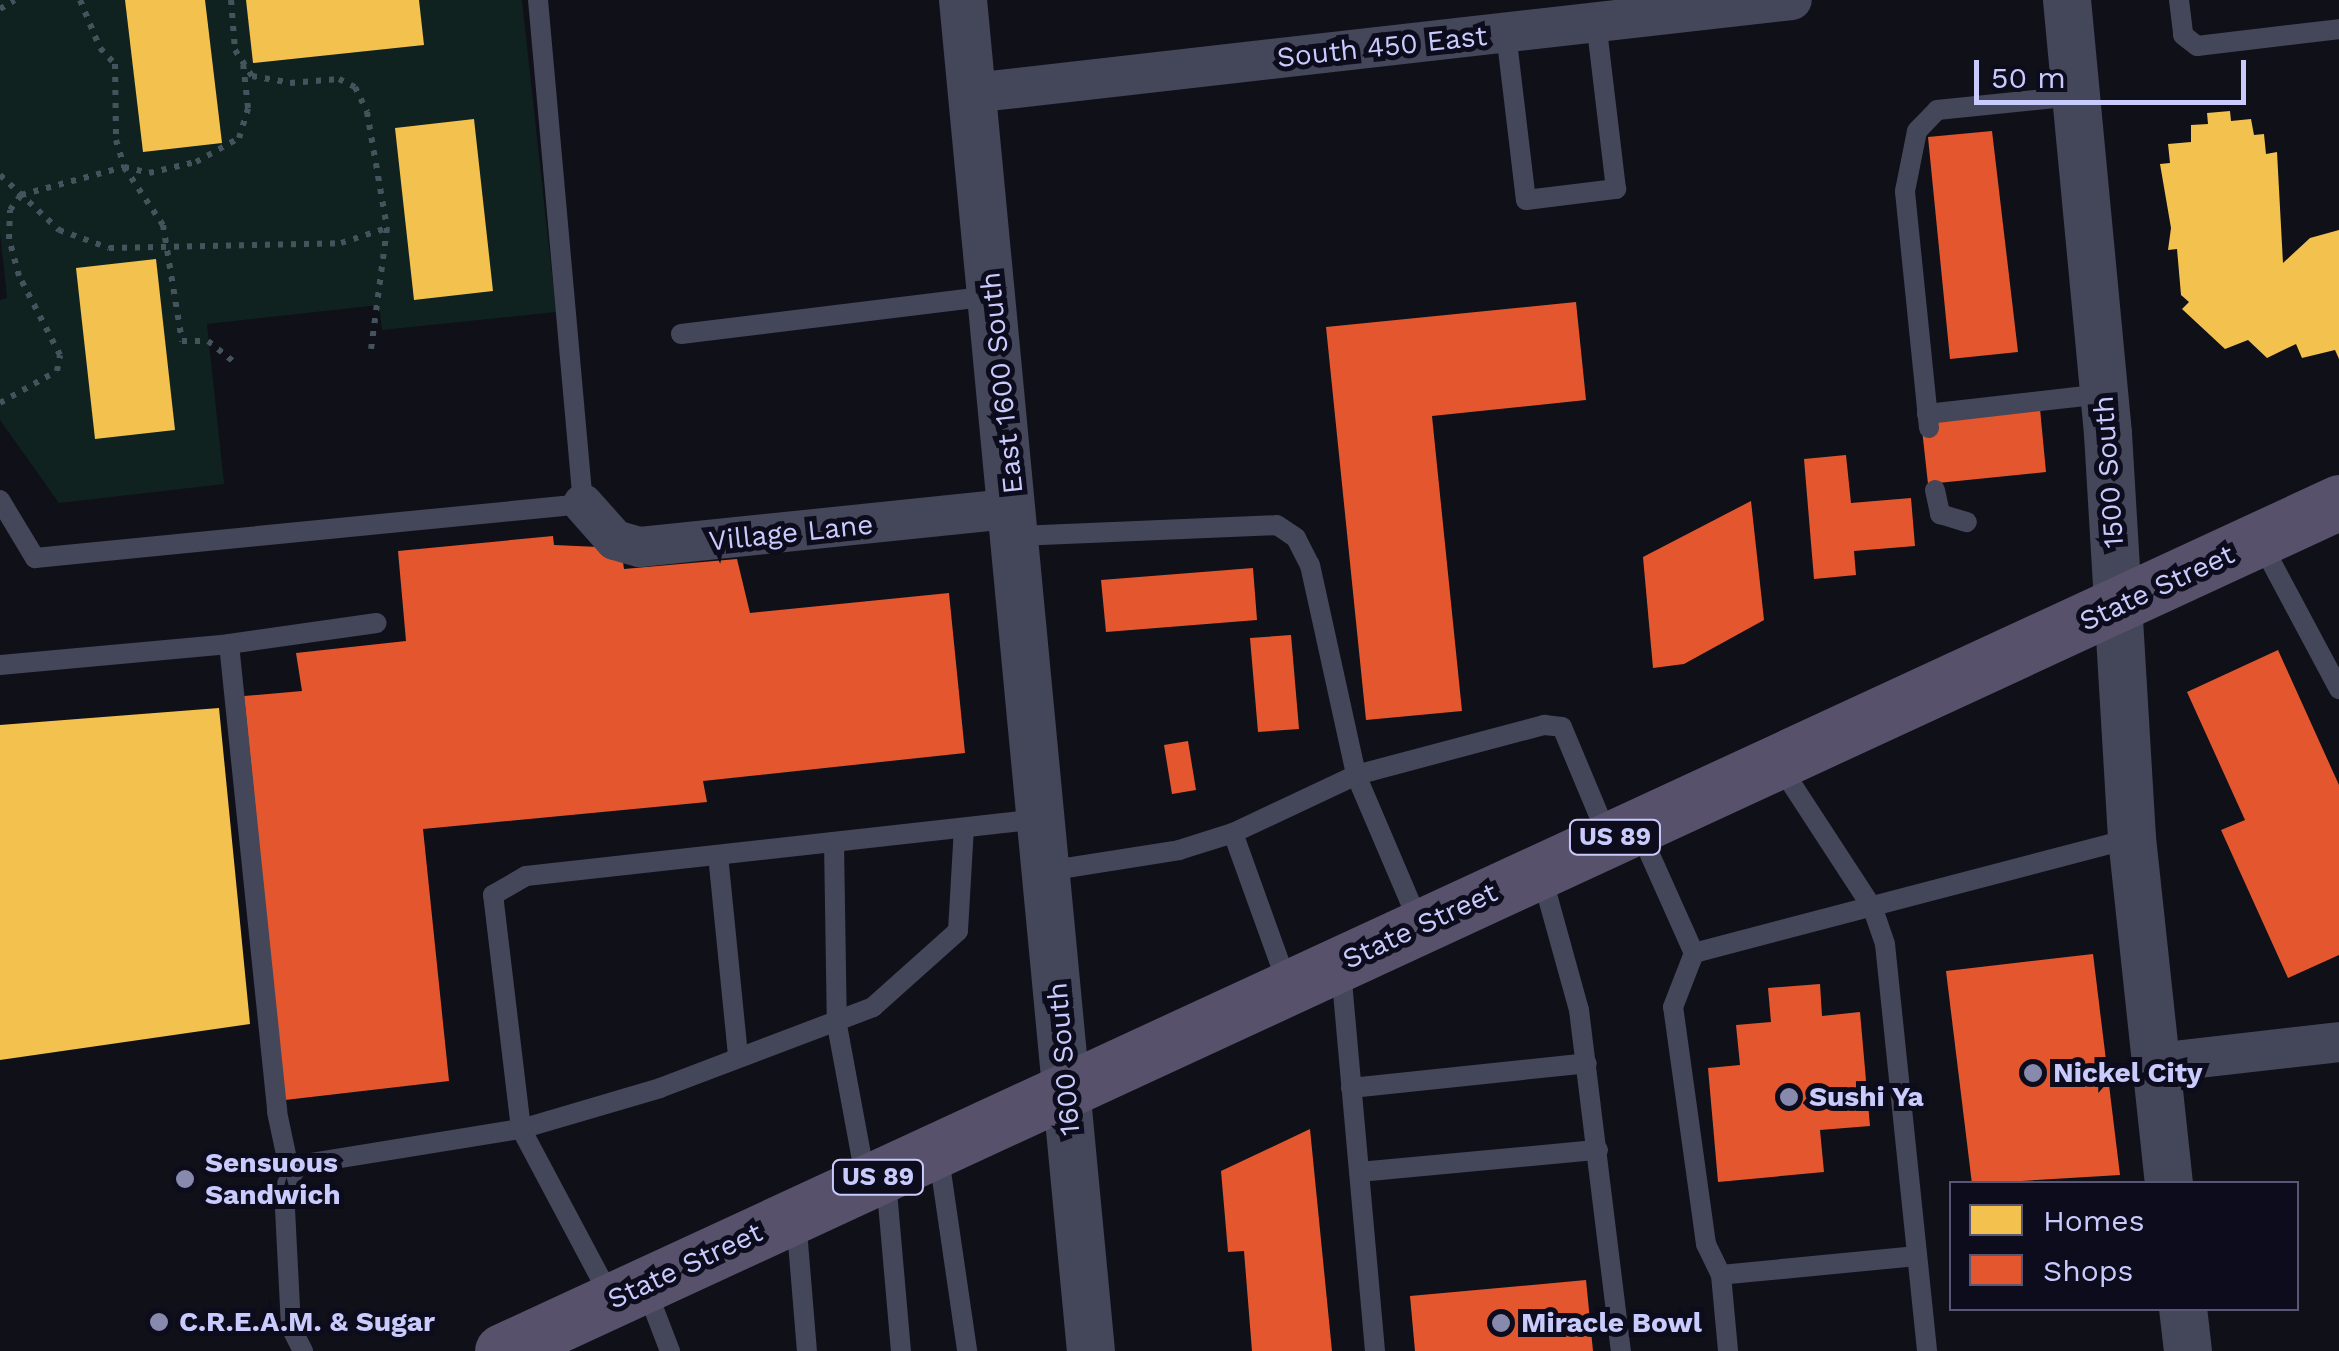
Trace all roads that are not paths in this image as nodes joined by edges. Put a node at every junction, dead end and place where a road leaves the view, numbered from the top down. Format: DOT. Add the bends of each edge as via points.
graph roads {
  1 [pos="538,0"];
  2 [pos="964,0"];
  3 [pos="1792,0"];
  4 [pos="2067,0"];
  5 [pos="2178,0"];
  6 [pos="1596,22"];
  7 [pos="2339,29"];
  8 [pos="1506,33"];
  9 [pos="972,94"];
  10 [pos="2078,96"];
  11 [pos="993,296"];
  12 [pos="681,334"];
  13 [pos="2104,394"];
  14 [pos="1935,490"];
  15 [pos="0,500"];
  16 [pos="2339,502"];
  17 [pos="584,504"];
  18 [pos="1017,522"];
  19 [pos="1967,522"];
  20 [pos="2259,540"];
  21 [pos="2118,606"];
  22 [pos="376,623"];
  23 [pos="229,644"];
  24 [pos="0,664"];
  25 [pos="2334,680"];
  26 [pos="1777,762"];
  27 [pos="1038,766"];
  28 [pos="1356,775"];
  29 [pos="1042,819"];
  30 [pos="964,828"];
  31 [pos="1233,833"];
  32 [pos="1623,833"];
  33 [pos="2132,838"];
  34 [pos="834,842"];
  35 [pos="718,855"];
  36 [pos="1047,871"];
  37 [pos="1541,871"];
  38 [pos="1872,910"];
  39 [pos="1420,924"];
  40 [pos="1694,953"];
  41 [pos="1340,963"];
  42 [pos="1288,987"];
  43 [pos="837,1025"];
  44 [pos="2339,1042"];
  45 [pos="738,1056"];
  46 [pos="1587,1063"];
  47 [pos="2156,1064"];
  48 [pos="1351,1088"];
  49 [pos="1066,1089"];
  50 [pos="521,1129"];
  51 [pos="938,1149"];
  52 [pos="1598,1150"];
  53 [pos="1359,1172"];
  54 [pos="291,1178"];
  55 [pos="876,1178"];
  56 [pos="2169,1181"];
  57 [pos="796,1214"];
  58 [pos="1917,1256"];
  59 [pos="1721,1275"];
  60 [pos="628,1292"];
  61 [pos="2183,1311"];
  62 [pos="536,1344"];
  63 [pos="303,1351"];
  64 [pos="670,1351"];
  65 [pos="807,1351"];
  66 [pos="901,1351"];
  67 [pos="967,1351"];
  68 [pos="1091,1351"];
  69 [pos="1376,1351"];
  70 [pos="1621,1351"];
  71 [pos="1728,1351"];
  72 [pos="1927,1351"];
  73 [pos="2188,1351"];
  1 -- 17 [label="lane"];
  2 -- 9 [label="street, East 1600 South"];
  3 -- 6 [label="street, South 450 East"];
  4 -- 10 [label="street, 1500 South"];
  5 -- 7 [label="lane" via="2183,35 2197,46"];
  6 -- 8 [label="street, South 450 East"];
  6 -- 8 [label="lane" via="1616,189 1544,198 1526,200"];
  8 -- 9 [label="street, South 450 East"];
  9 -- 11 [label="street, East 1600 South"];
  10 -- 13 [label="street, 1500 South"];
  10 -- 13 [label="lane" via="1938,110 1917,131 1905,191 1928,421"];
  11 -- 12 [label="lane"];
  11 -- 18 [label="street, East 1600 South"];
  13 -- 21 [label="street, 1500 South"];
  14 -- 19 [label="lane" via="1940,514"];
  15 -- 17 [label="lane" via="36,558"];
  16 -- 20 [label="main road, State Street / US 89"];
  17 -- 18 [label="street, Village Lane" via="615,540 640,547"];
  18 -- 27 [label="street, East 1600 South"];
  18 -- 28 [label="lane" via="1277,525 1296,538 1310,565"];
  20 -- 21 [label="main road, State Street / US 89"];
  20 -- 25 [label="lane"];
  21 -- 26 [label="main road, State Street / US 89"];
  21 -- 33 [label="street, 1500 South"];
  22 -- 23 [label="lane"];
  23 -- 24 [label="lane"];
  23 -- 54 [label="lane" via="276,1112"];
  26 -- 32 [label="main road, State Street / US 89"];
  26 -- 38 [label="lane"];
  27 -- 29 [label="street, 1600 South"];
  28 -- 31 [label="lane"];
  28 -- 32 [label="lane" via="1544,724 1562,728"];
  28 -- 39 [label="lane"];
  29 -- 30 [label="lane"];
  29 -- 36 [label="street, 1600 South"];
  30 -- 34 [label="lane"];
  30 -- 43 [label="lane" via="958,930 873,1008"];
  31 -- 36 [label="lane" via="1179,850"];
  31 -- 42 [label="lane"];
  32 -- 37 [label="main road, State Street / US 89"];
  32 -- 40 [label="lane"];
  33 -- 38 [label="lane"];
  33 -- 47 [label="street, 1500 South"];
  34 -- 35 [label="lane"];
  34 -- 43 [label="lane"];
  35 -- 45 [label="lane"];
  35 -- 50 [label="lane" via="526,876 493,895"];
  36 -- 49 [label="street, 1600 South"];
  37 -- 39 [label="main road, State Street / US 89"];
  37 -- 46 [label="lane"];
  38 -- 40 [label="lane"];
  38 -- 58 [label="lane" via="1885,944"];
  39 -- 41 [label="main road, State Street / US 89"];
  40 -- 59 [label="lane" via="1673,1007 1706,1244"];
  41 -- 42 [label="main road, State Street / US 89"];
  41 -- 48 [label="lane"];
  42 -- 49 [label="main road, State Street / US 89"];
  43 -- 45 [label="lane"];
  43 -- 55 [label="lane"];
  44 -- 47 [label="street"];
  45 -- 50 [label="lane"];
  46 -- 48 [label="lane"];
  46 -- 52 [label="lane"];
  47 -- 56 [label="street, 1500 South"];
  48 -- 53 [label="lane"];
  49 -- 51 [label="main road, State Street / US 89"];
  49 -- 68 [label="street, 1600 South"];
  50 -- 54 [label="lane" via="298,1165"];
  50 -- 60 [label="lane"];
  51 -- 55 [label="main road, State Street / US 89"];
  51 -- 67 [label="lane"];
  52 -- 53 [label="lane"];
  52 -- 70 [label="lane"];
  53 -- 69 [label="lane"];
  54 -- 63 [label="lane" via="284,1189 291,1326"];
  55 -- 57 [label="main road, State Street / US 89"];
  55 -- 66 [label="lane"];
  57 -- 60 [label="main road, State Street / US 89"];
  57 -- 65 [label="lane"];
  58 -- 59 [label="lane"];
  58 -- 72 [label="lane"];
  59 -- 71 [label="lane"];
  60 -- 62 [label="main road, State Street / US 89"];
  60 -- 64 [label="lane"];
  61 -- 73 [label="street"];
}
